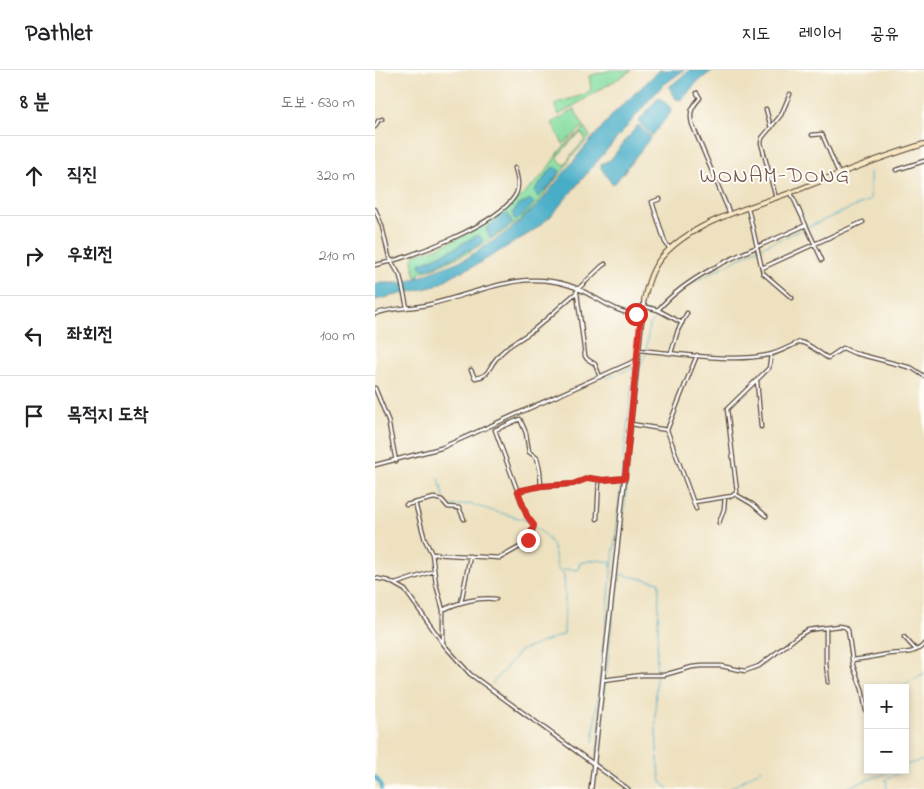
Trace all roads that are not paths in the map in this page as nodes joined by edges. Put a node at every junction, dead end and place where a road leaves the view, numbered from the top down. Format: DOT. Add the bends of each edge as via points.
graph roads {
  1 [pos="697,93"];
  2 [pos="791,94"];
  3 [pos="766,108"];
  4 [pos="382,119"];
  5 [pos="375,127"];
  6 [pos="771,128"];
  7 [pos="812,135"];
  8 [pos="924,144"];
  9 [pos="924,161"];
  10 [pos="515,168"];
  11 [pos="896,170"];
  12 [pos="839,174"];
  13 [pos="791,192"];
  14 [pos="776,198"];
  15 [pos="660,199"];
  16 [pos="748,208"];
  17 [pos="375,210"];
  18 [pos="730,215"];
  19 [pos="863,222"];
  20 [pos="807,226"];
  21 [pos="815,244"];
  22 [pos="757,247"];
  23 [pos="670,249"];
  24 [pos="822,260"];
  25 [pos="391,262"];
  26 [pos="375,264"];
  27 [pos="605,264"];
  28 [pos="762,268"];
  29 [pos="578,289"];
  30 [pos="576,293"];
  31 [pos="792,298"];
  32 [pos="644,300"];
  33 [pos="643,306"];
  34 [pos="407,308"];
  35 [pos="658,310"];
  36 [pos="375,314"];
  37 [pos="641,314"];
  38 [pos="687,314"];
  39 [pos="682,323"];
  40 [pos="638,350"];
  41 [pos="671,353"];
  42 [pos="771,354"];
  43 [pos="697,355"];
  44 [pos="637,360"];
  45 [pos="471,370"];
  46 [pos="924,376"];
  47 [pos="600,377"];
  48 [pos="757,382"];
  49 [pos="375,388"];
  50 [pos="631,424"];
  51 [pos="761,427"];
  52 [pos="667,430"];
  53 [pos="396,461"];
  54 [pos="375,465"];
  55 [pos="625,478"];
  56 [pos="599,479"];
  57 [pos="541,486"];
  58 [pos="518,491"];
  59 [pos="735,494"];
  60 [pos="725,497"];
  61 [pos="694,502"];
  62 [pos="415,504"];
  63 [pos="406,505"];
  64 [pos="696,509"];
  65 [pos="766,516"];
  66 [pos="464,519"];
  67 [pos="597,519"];
  68 [pos="719,524"];
  69 [pos="432,554"];
  70 [pos="470,556"];
  71 [pos="434,570"];
  72 [pos="375,578"];
  73 [pos="395,584"];
  74 [pos="496,599"];
  75 [pos="461,604"];
  76 [pos="443,610"];
  77 [pos="826,628"];
  78 [pos="904,637"];
  79 [pos="443,642"];
  80 [pos="924,644"];
  81 [pos="916,650"];
  82 [pos="852,660"];
  83 [pos="603,680"];
  84 [pos="828,682"];
  85 [pos="864,700"];
  86 [pos="593,763"];
  87 [pos="591,789"];
  88 [pos="628,789"];
  1 -- 18 [label="street" via="700,98 692,109 692,124"];
  2 -- 6 [label="street"];
  3 -- 6 [label="street"];
  4 -- 5 [label="street"];
  6 -- 14 [label="street" via="762,138 761,146"];
  7 -- 12 [label="street" via="822,134"];
  8 -- 12 [label="main road"];
  9 -- 11 [label="street"];
  10 -- 25 [label="street" via="517,192 510,203 438,246"];
  12 -- 13 [label="main road"];
  13 -- 14 [label="main road"];
  13 -- 20 [label="street"];
  14 -- 16 [label="main road"];
  15 -- 23 [label="street" via="652,202"];
  16 -- 18 [label="main road"];
  16 -- 22 [label="street"];
  17 -- 25 [label="street"];
  18 -- 23 [label="main road" via="688,235"];
  19 -- 21 [label="street"];
  20 -- 21 [label="street"];
  20 -- 22 [label="street"];
  21 -- 24 [label="street"];
  21 -- 28 [label="street"];
  22 -- 28 [label="street"];
  22 -- 35 [label="street" via="695,279"];
  23 -- 32 [label="main road" via="654,269"];
  25 -- 26 [label="street"];
  25 -- 34 [label="street" via="401,282"];
  27 -- 29 [label="street"];
  28 -- 31 [label="street" via="763,274"];
  29 -- 30 [label="street"];
  29 -- 34 [label="street" via="535,280 507,282 442,302"];
  29 -- 37 [label="street" via="624,312"];
  30 -- 45 [label="street" via="505,349 486,374 475,378"];
  30 -- 47 [label="street" via="585,356 595,364"];
  32 -- 33 [label="street"];
  33 -- 35 [label="street"];
  33 -- 37 [label="street"];
  34 -- 36 [label="street"];
  35 -- 39 [label="street"];
  37 -- 40 [label="street"];
  38 -- 39 [label="street"];
  39 -- 41 [label="street"];
  40 -- 41 [label="street"];
  40 -- 44 [label="street"];
  41 -- 43 [label="street"];
  42 -- 43 [label="street" via="755,358"];
  42 -- 46 [label="street" via="800,342 809,344 828,358 843,348 912,368"];
  42 -- 48 [label="street" via="769,368"];
  43 -- 52 [label="street"];
  44 -- 47 [label="street"];
  44 -- 50 [label="street"];
  47 -- 53 [label="street" via="441,448"];
  48 -- 51 [label="street"];
  48 -- 59 [label="street" via="727,409 737,488"];
  49 -- 53 [label="street" via="388,420"];
  50 -- 52 [label="street"];
  50 -- 55 [label="street"];
  52 -- 61 [label="street"];
  53 -- 54 [label="street"];
  55 -- 56 [label="street"];
  55 -- 83 [label="street"];
  56 -- 57 [label="street"];
  56 -- 67 [label="street"];
  57 -- 58 [label="street"];
  57 -- 58 [label="street" via="537,458 529,452 520,419 495,430"];
  58 -- 70 [label="street" via="527,516 534,525 528,540 500,558"];
  59 -- 60 [label="street"];
  59 -- 65 [label="street"];
  60 -- 61 [label="street"];
  60 -- 68 [label="street"];
  61 -- 64 [label="street"];
  62 -- 63 [label="street"];
  62 -- 66 [label="street" via="439,499 448,507 459,508"];
  62 -- 69 [label="street"];
  69 -- 70 [label="street"];
  69 -- 71 [label="street"];
  70 -- 75 [label="street"];
  71 -- 73 [label="street"];
  71 -- 76 [label="street"];
  72 -- 73 [label="street"];
  73 -- 79 [label="street" via="409,595"];
  74 -- 75 [label="street" via="478,599"];
  75 -- 76 [label="street"];
  76 -- 79 [label="street"];
  77 -- 82 [label="street" via="839,626 848,630"];
  77 -- 83 [label="street" via="808,630 759,666 745,671 702,666 664,675"];
  77 -- 84 [label="street"];
  78 -- 81 [label="street"];
  79 -- 86 [label="street" via="470,674"];
  80 -- 81 [label="street"];
  81 -- 82 [label="street"];
  82 -- 85 [label="street"];
  83 -- 86 [label="street"];
  86 -- 87 [label="street"];
  86 -- 88 [label="street"];
}
